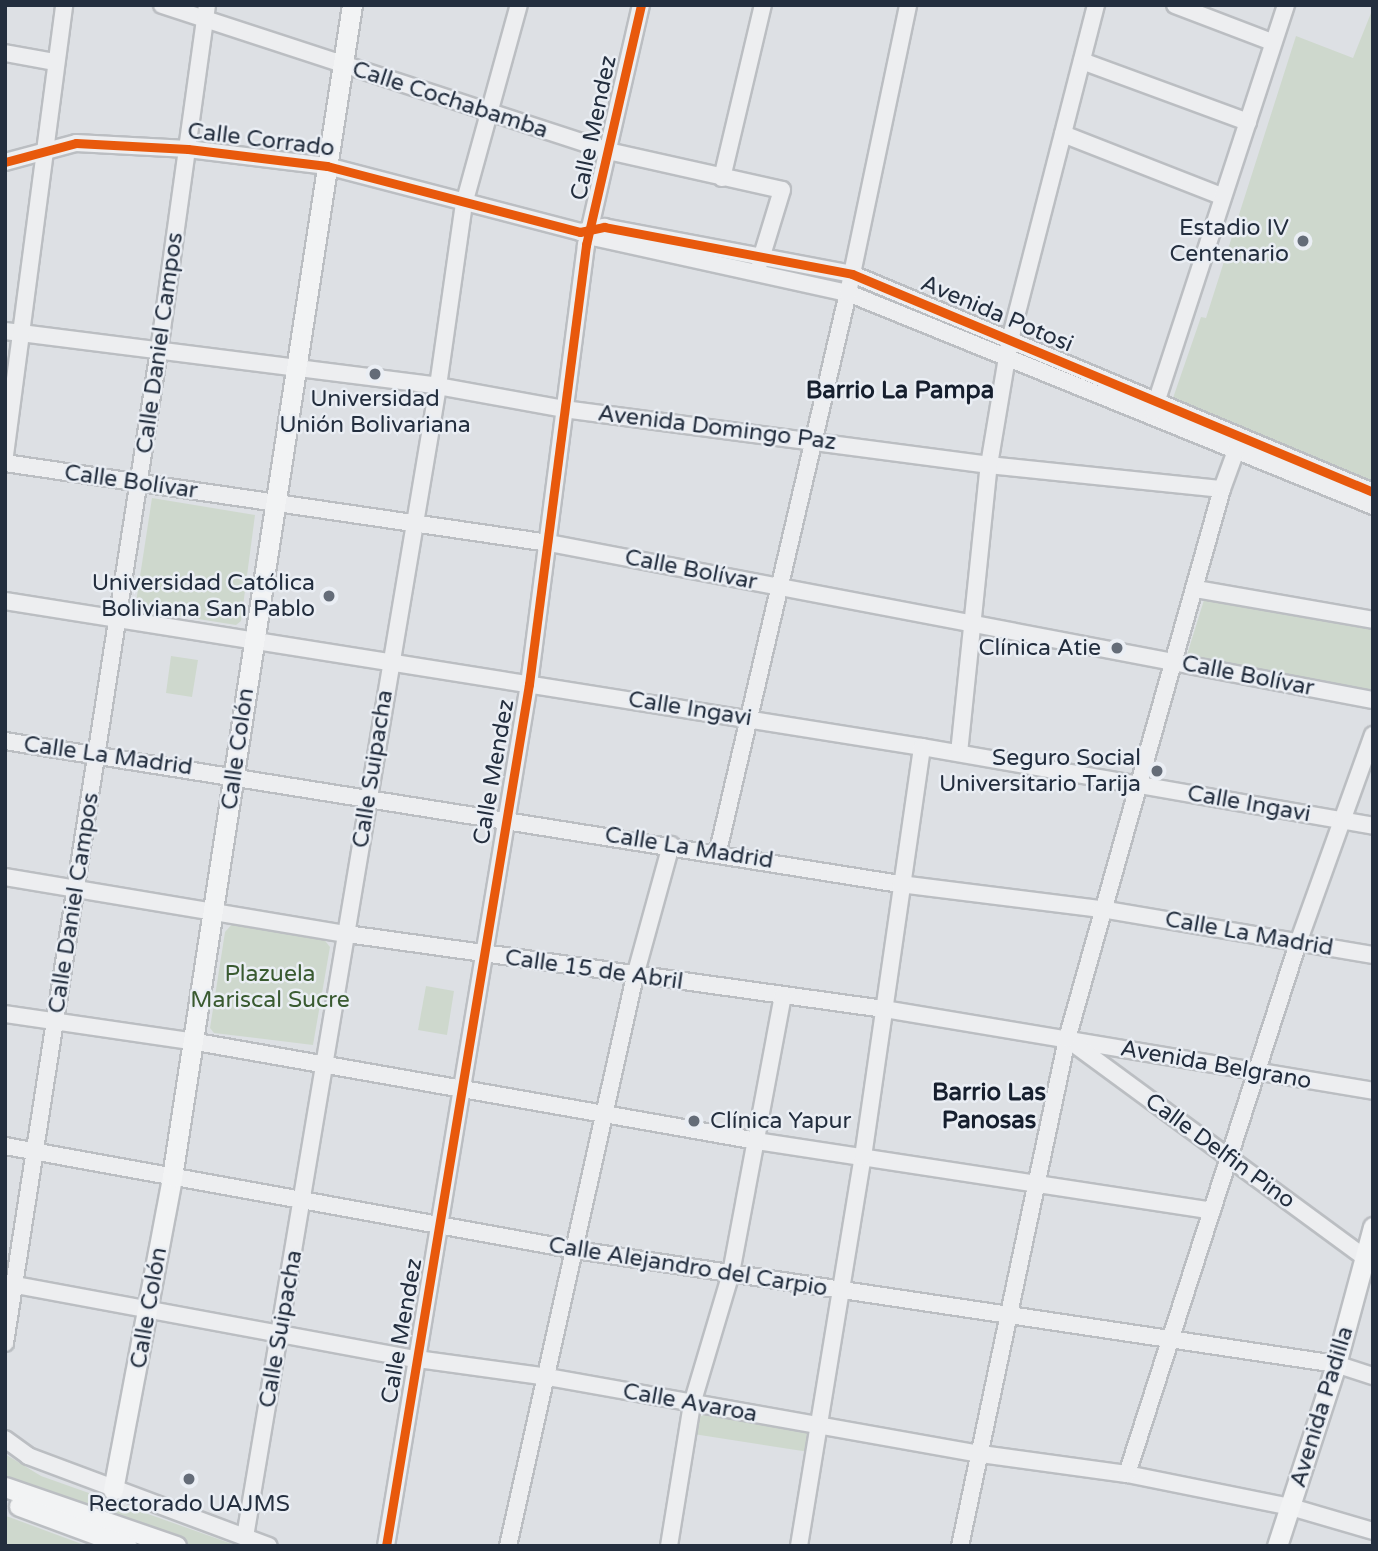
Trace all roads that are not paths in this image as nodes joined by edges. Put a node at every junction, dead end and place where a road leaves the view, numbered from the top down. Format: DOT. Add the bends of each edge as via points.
graph roads {
  1 [pos="64,5"];
  2 [pos="162,5"];
  3 [pos="352,5"];
  4 [pos="519,5"];
  5 [pos="641,5"];
  6 [pos="763,5"];
  7 [pos="908,5"];
  8 [pos="1096,5"];
  9 [pos="1175,5"];
  10 [pos="1286,5"];
  11 [pos="206,13"];
  12 [pos="1272,42"];
  13 [pos="5,53"];
  14 [pos="1082,61"];
  15 [pos="55,62"];
  16 [pos="344,65"];
  17 [pos="488,114"];
  18 [pos="1248,122"];
  19 [pos="1063,134"];
  20 [pos="188,149"];
  21 [pos="608,151"];
  22 [pos="42,153"];
  23 [pos="5,162"];
  24 [pos="327,166"];
  25 [pos="722,178"];
  26 [pos="1221,196"];
  27 [pos="464,204"];
  28 [pos="591,232"];
  29 [pos="762,254"];
  30 [pos="758,271"];
  31 [pos="852,274"];
  32 [pos="848,293"];
  33 [pos="13,332"];
  34 [pos="1010,347"];
  35 [pos="159,351"];
  36 [pos="295,369"];
  37 [pos="438,386"];
  38 [pos="564,409"];
  39 [pos="1154,409"];
  40 [pos="815,439"];
  41 [pos="1239,443"];
  42 [pos="5,455"];
  43 [pos="5,463"];
  44 [pos="989,465"];
  45 [pos="138,484"];
  46 [pos="1222,489"];
  47 [pos="1373,492"];
  48 [pos="274,501"];
  49 [pos="1373,506"];
  50 [pos="412,523"];
  51 [pos="549,543"];
  52 [pos="779,587"];
  53 [pos="1196,589"];
  54 [pos="5,601"];
  55 [pos="119,618"];
  56 [pos="1373,620"];
  57 [pos="975,625"];
  58 [pos="253,639"];
  59 [pos="391,661"];
  60 [pos="1173,661"];
  61 [pos="529,684"];
  62 [pos="1373,700"];
  63 [pos="749,719"];
  64 [pos="1373,735"];
  65 [pos="5,741"];
  66 [pos="922,747"];
  67 [pos="959,753"];
  68 [pos="98,754"];
  69 [pos="235,775"];
  70 [pos="1139,784"];
  71 [pos="368,797"];
  72 [pos="506,818"];
  73 [pos="1340,821"];
  74 [pos="1373,826"];
  75 [pos="671,845"];
  76 [pos="719,851"];
  77 [pos="5,877"];
  78 [pos="900,884"];
  79 [pos="75,889"];
  80 [pos="215,909"];
  81 [pos="1101,909"];
  82 [pos="347,934"];
  83 [pos="1297,943"];
  84 [pos="484,953"];
  85 [pos="1373,955"];
  86 [pos="635,976"];
  87 [pos="783,996"];
  88 [pos="884,1009"];
  89 [pos="5,1014"];
  90 [pos="55,1023"];
  91 [pos="1063,1038"];
  92 [pos="191,1041"];
  93 [pos="324,1065"];
  94 [pos="1258,1073"];
  95 [pos="462,1089"];
  96 [pos="1373,1091"];
  97 [pos="603,1113"];
  98 [pos="757,1141"];
  99 [pos="5,1146"];
  100 [pos="37,1151"];
  101 [pos="863,1157"];
  102 [pos="1229,1158"];
  103 [pos="172,1177"];
  104 [pos="1036,1183"];
  105 [pos="304,1200"];
  106 [pos="1212,1211"];
  107 [pos="440,1226"];
  108 [pos="1373,1227"];
  109 [pos="576,1250"];
  110 [pos="1370,1261"];
  111 [pos="731,1273"];
  112 [pos="10,1284"];
  113 [pos="840,1291"];
  114 [pos="149,1310"];
  115 [pos="1006,1317"];
  116 [pos="280,1333"];
  117 [pos="1169,1340"];
  118 [pos="5,1343"];
  119 [pos="417,1359"];
  120 [pos="1336,1364"];
  121 [pos="1373,1376"];
  122 [pos="548,1377"];
  123 [pos="692,1404"];
  124 [pos="819,1425"];
  125 [pos="5,1439"];
  126 [pos="981,1454"];
  127 [pos="1127,1474"];
  128 [pos="5,1487"];
  129 [pos="113,1490"];
  130 [pos="5,1501"];
  131 [pos="1291,1507"];
  132 [pos="1373,1531"];
  133 [pos="245,1538"];
  134 [pos="127,1546"];
  135 [pos="176,1546"];
  136 [pos="269,1546"];
  137 [pos="386,1546"];
  138 [pos="508,1546"];
  139 [pos="669,1546"];
  140 [pos="799,1546"];
  141 [pos="960,1546"];
  142 [pos="1277,1546"];
  1 -- 15 [label="street"];
  2 -- 11 [label="street, Calle Cochabamba"];
  3 -- 16 [label="main road, Calle Colón"];
  4 -- 17 [label="street, Calle Suipacha"];
  5 -- 21 [label="street, Calle Mendez"];
  6 -- 25 [label="street"];
  7 -- 31 [label="street"];
  8 -- 14 [label="street"];
  9 -- 12 [label="street"];
  10 -- 12 [label="street"];
  11 -- 16 [label="street, Calle Cochabamba"];
  11 -- 20 [label="street, Calle Daniel Campos"];
  12 -- 18 [label="street"];
  13 -- 15 [label="street"];
  14 -- 18 [label="street"];
  14 -- 19 [label="street"];
  15 -- 22 [label="street"];
  16 -- 17 [label="street, Calle Cochabamba"];
  16 -- 24 [label="main road, Calle Colón"];
  17 -- 21 [label="street, Calle Cochabamba"];
  17 -- 27 [label="street, Calle Suipacha"];
  18 -- 26 [label="street"];
  19 -- 26 [label="street"];
  19 -- 34 [label="street"];
  20 -- 22 [label="street, Calle Corrado" via="76,143"];
  20 -- 24 [label="street, Calle Corrado"];
  20 -- 35 [label="street, Calle Daniel Campos"];
  21 -- 25 [label="street, Calle Cochabamba"];
  21 -- 28 [label="street, Calle Mendez"];
  22 -- 23 [label="street, Calle Corrado"];
  22 -- 33 [label="street"];
  24 -- 27 [label="street, Calle Corrado"];
  24 -- 36 [label="main road, Calle Colón"];
  25 -- 29 [label="street, Calle Cochabamba" via="782,190"];
  26 -- 39 [label="street"];
  27 -- 28 [label="street, Calle Corrado"];
  27 -- 37 [label="street, Calle Suipacha"];
  28 -- 29 [label="street, Avenida Potosi" via="604,227"];
  28 -- 30 [label="street, Avenida Potosi" via="597,238"];
  28 -- 38 [label="street, Calle Mendez"];
  29 -- 30 [label="street, Calle Cochabamba"];
  29 -- 31 [label="street, Avenida Potosi"];
  30 -- 32 [label="street, Avenida Potosi"];
  31 -- 32 [label="street"];
  31 -- 34 [label="street, Avenida Potosi"];
  32 -- 34 [label="street, Avenida Potosi"];
  32 -- 40 [label="street"];
  33 -- 35 [label="street, Avenida Domingo Paz"];
  33 -- 42 [label="street"];
  34 -- 39 [label="street, Avenida Potosi"];
  34 -- 44 [label="street"];
  35 -- 36 [label="street, Avenida Domingo Paz"];
  35 -- 45 [label="street, Calle Daniel Campos"];
  36 -- 37 [label="street, Avenida Domingo Paz"];
  36 -- 48 [label="main road, Calle Colón"];
  37 -- 38 [label="street, Avenida Domingo Paz"];
  37 -- 50 [label="street, Calle Suipacha"];
  38 -- 40 [label="street, Avenida Domingo Paz"];
  38 -- 51 [label="street, Calle Mendez"];
  39 -- 41 [label="street, Avenida Potosi"];
  40 -- 44 [label="street, Avenida Domingo Paz"];
  40 -- 52 [label="street"];
  41 -- 46 [label="street"];
  41 -- 47 [label="street, Avenida Potosi"];
  41 -- 49 [label="street, Avenida Potosi"];
  43 -- 45 [label="street, Calle Bolívar"];
  44 -- 46 [label="street, Avenida Domingo Paz"];
  44 -- 57 [label="street"];
  45 -- 48 [label="street, Calle Bolívar"];
  45 -- 55 [label="street, Calle Daniel Campos"];
  46 -- 53 [label="street"];
  48 -- 50 [label="street, Calle Bolívar"];
  48 -- 58 [label="main road, Calle Colón"];
  50 -- 51 [label="street, Calle Bolívar"];
  50 -- 59 [label="street, Calle Suipacha"];
  51 -- 52 [label="street, Calle Bolívar"];
  51 -- 61 [label="street, Calle Mendez"];
  52 -- 57 [label="street, Calle Bolívar"];
  52 -- 63 [label="street"];
  53 -- 56 [label="street"];
  53 -- 60 [label="street"];
  54 -- 55 [label="street, Calle Ingavi"];
  55 -- 58 [label="street, Calle Ingavi"];
  55 -- 68 [label="street, Calle Daniel Campos"];
  57 -- 60 [label="street, Calle Bolívar"];
  57 -- 67 [label="street"];
  58 -- 59 [label="street, Calle Ingavi"];
  58 -- 69 [label="main road, Calle Colón"];
  59 -- 61 [label="street, Calle Ingavi"];
  59 -- 71 [label="street, Calle Suipacha"];
  60 -- 62 [label="street, Calle Bolívar"];
  60 -- 70 [label="street"];
  61 -- 63 [label="street, Calle Ingavi"];
  61 -- 72 [label="street, Calle Mendez"];
  63 -- 66 [label="street, Calle Ingavi"];
  63 -- 76 [label="street"];
  64 -- 73 [label="street"];
  65 -- 68 [label="street, Calle La Madrid"];
  66 -- 67 [label="street, Calle Ingavi"];
  66 -- 78 [label="street"];
  67 -- 70 [label="street, Calle Ingavi"];
  68 -- 69 [label="street, Calle La Madrid"];
  68 -- 79 [label="street, Calle Daniel Campos"];
  69 -- 71 [label="street, Calle La Madrid"];
  69 -- 80 [label="main road, Calle Colón"];
  70 -- 73 [label="street, Calle Ingavi"];
  70 -- 81 [label="street"];
  71 -- 72 [label="street, Calle La Madrid"];
  71 -- 82 [label="street, Calle Suipacha"];
  72 -- 75 [label="street, Calle La Madrid"];
  72 -- 84 [label="street, Calle Mendez"];
  73 -- 74 [label="street, Calle Ingavi"];
  73 -- 83 [label="street"];
  75 -- 76 [label="street, Calle La Madrid"];
  75 -- 86 [label="street"];
  76 -- 78 [label="street, Calle La Madrid"];
  77 -- 79 [label="street, Calle 15 de Abril"];
  78 -- 81 [label="street, Calle La Madrid"];
  78 -- 88 [label="street"];
  79 -- 80 [label="street, Calle 15 de Abril"];
  79 -- 90 [label="street, Calle Daniel Campos"];
  80 -- 82 [label="street, Calle 15 de Abril"];
  80 -- 92 [label="main road, Calle Colón"];
  81 -- 83 [label="street, Calle La Madrid"];
  81 -- 91 [label="street"];
  82 -- 84 [label="street, Calle 15 de Abril"];
  82 -- 93 [label="street, Calle Suipacha"];
  83 -- 85 [label="street, Calle La Madrid"];
  83 -- 94 [label="street"];
  84 -- 86 [label="street, Calle 15 de Abril"];
  84 -- 95 [label="street, Calle Mendez"];
  86 -- 87 [label="street, Calle 15 de Abril"];
  86 -- 97 [label="street"];
  87 -- 88 [label="street, Calle 15 de Abril"];
  87 -- 98 [label="street"];
  88 -- 91 [label="street, Calle 15 de Abril"];
  88 -- 101 [label="street"];
  89 -- 90 [label="street"];
  90 -- 92 [label="street"];
  90 -- 100 [label="street, Calle Daniel Campos"];
  91 -- 94 [label="street, Avenida Belgrano"];
  91 -- 102 [label="street, Calle Delfin Pino"];
  91 -- 104 [label="street"];
  92 -- 93 [label="street"];
  92 -- 103 [label="main road, Calle Colón"];
  93 -- 95 [label="street"];
  93 -- 105 [label="street, Calle Suipacha"];
  94 -- 96 [label="street, Avenida Belgrano"];
  94 -- 102 [label="street"];
  95 -- 97 [label="street"];
  95 -- 107 [label="street, Calle Mendez"];
  97 -- 98 [label="street"];
  97 -- 109 [label="street"];
  98 -- 101 [label="street"];
  98 -- 111 [label="street"];
  99 -- 100 [label="street, Calle Alejandro del Carpio"];
  100 -- 103 [label="street, Calle Alejandro del Carpio"];
  100 -- 112 [label="street, Calle Daniel Campos"];
  101 -- 104 [label="street"];
  101 -- 113 [label="street"];
  102 -- 106 [label="street"];
  102 -- 110 [label="street, Calle Delfin Pino"];
  103 -- 105 [label="street, Calle Alejandro del Carpio"];
  103 -- 114 [label="main road, Calle Colón"];
  104 -- 106 [label="street"];
  104 -- 115 [label="street"];
  105 -- 107 [label="street, Calle Alejandro del Carpio"];
  105 -- 116 [label="street, Calle Suipacha"];
  106 -- 117 [label="street"];
  107 -- 109 [label="street, Calle Alejandro del Carpio"];
  107 -- 119 [label="street, Calle Mendez"];
  108 -- 110 [label="main road, Avenida Padilla"];
  109 -- 111 [label="street, Calle Alejandro del Carpio"];
  109 -- 122 [label="street"];
  110 -- 120 [label="main road, Avenida Padilla"];
  111 -- 113 [label="street, Calle Alejandro del Carpio"];
  111 -- 123 [label="street"];
  112 -- 114 [label="street, Calle Avaroa"];
  112 -- 118 [label="street, Calle Daniel Campos"];
  113 -- 115 [label="street, Calle Alejandro del Carpio"];
  113 -- 124 [label="street"];
  114 -- 116 [label="street, Calle Avaroa"];
  114 -- 129 [label="main road, Calle Colón"];
  115 -- 117 [label="street, Calle Alejandro del Carpio"];
  115 -- 126 [label="street"];
  116 -- 119 [label="street, Calle Avaroa"];
  116 -- 133 [label="street, Calle Suipacha"];
  117 -- 120 [label="street, Calle Alejandro del Carpio"];
  117 -- 127 [label="street"];
  119 -- 122 [label="street, Calle Avaroa"];
  119 -- 137 [label="street, Calle Mendez"];
  120 -- 121 [label="street, Calle Alejandro del Carpio"];
  120 -- 131 [label="main road, Avenida Padilla"];
  122 -- 123 [label="street, Calle Avaroa"];
  122 -- 138 [label="street"];
  123 -- 124 [label="street, Calle Avaroa"];
  123 -- 139 [label="street"];
  124 -- 126 [label="street, Calle Avaroa"];
  124 -- 140 [label="street"];
  125 -- 129 [label="street" via="28,1456"];
  126 -- 127 [label="street, Calle Avaroa"];
  126 -- 141 [label="street"];
  127 -- 131 [label="street, Calle Avaroa"];
  128 -- 135 [label="main road"];
  129 -- 133 [label="street"];
  130 -- 134 [label="main road"];
  131 -- 132 [label="street, Calle Avaroa"];
  131 -- 142 [label="main road, Avenida Padilla"];
  133 -- 136 [label="street"];
}
